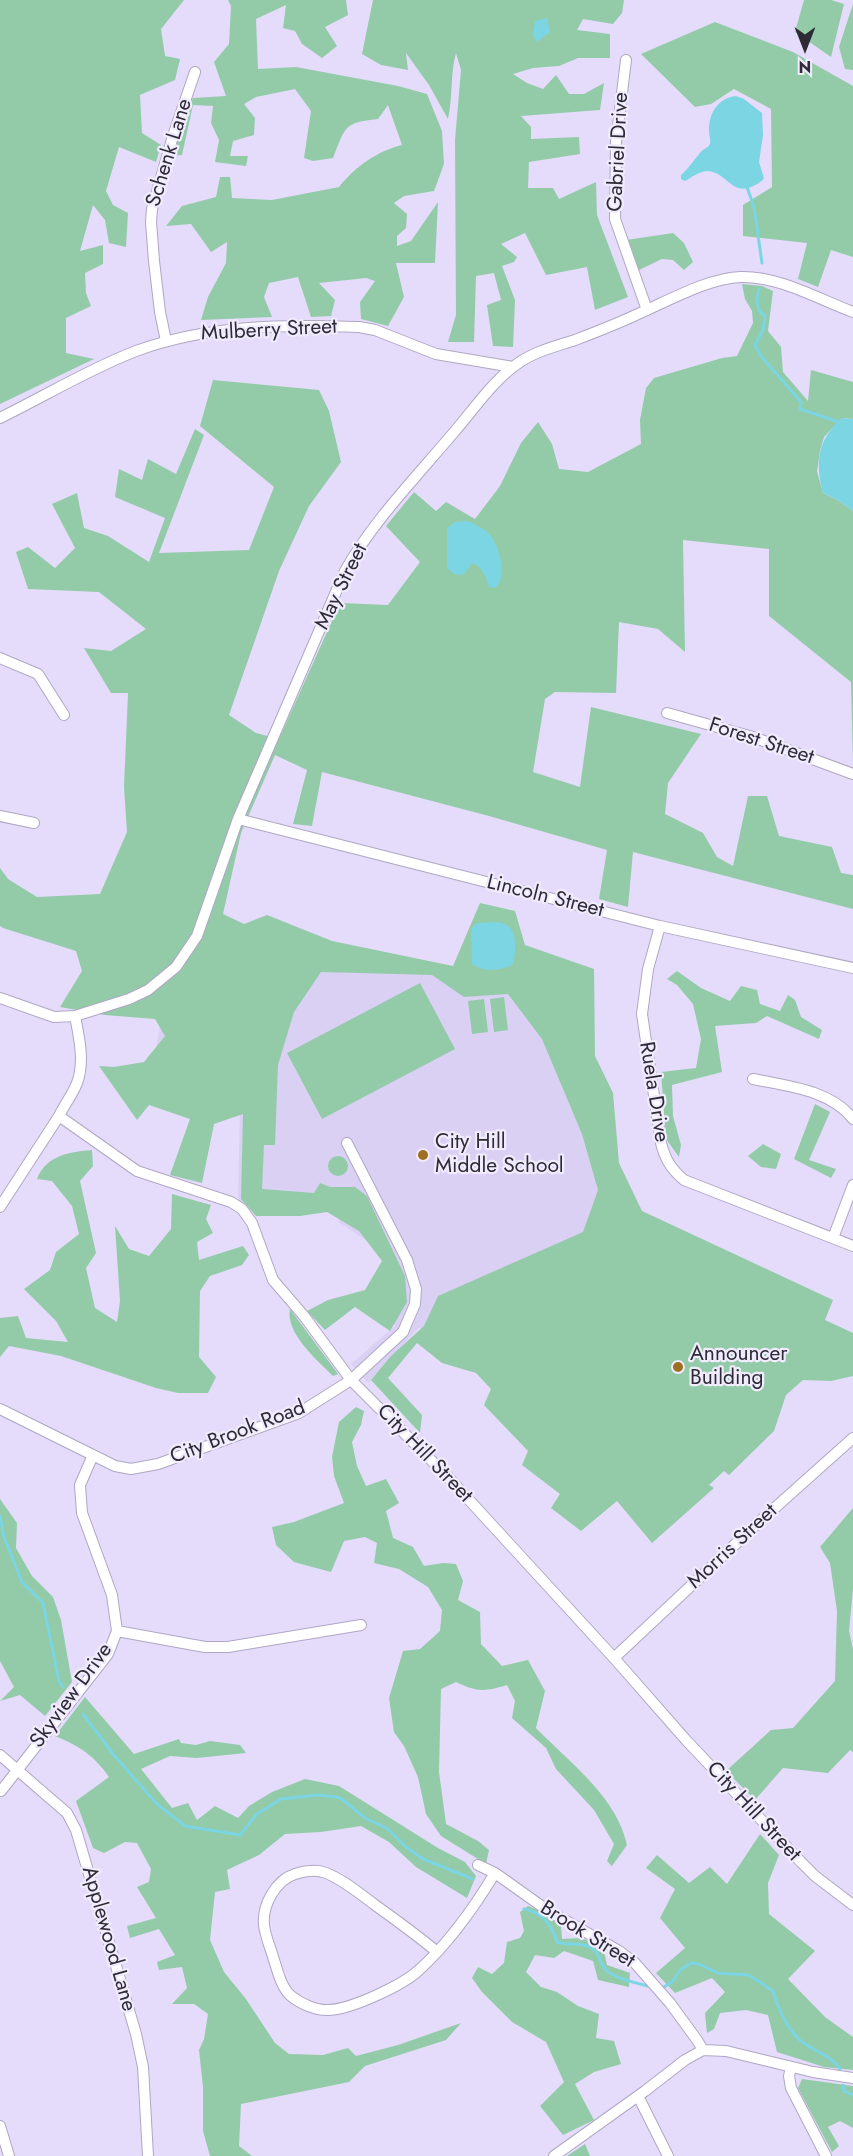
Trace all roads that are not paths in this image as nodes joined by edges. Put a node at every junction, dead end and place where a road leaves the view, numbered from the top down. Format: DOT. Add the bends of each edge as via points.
graph roads {
  1 [pos="626,60"];
  2 [pos="195,72"];
  3 [pos="646,310"];
  4 [pos="853,312"];
  5 [pos="166,341"];
  6 [pos="513,367"];
  7 [pos="0,418"];
  8 [pos="0,658"];
  9 [pos="667,714"];
  10 [pos="64,715"];
  11 [pos="853,774"];
  12 [pos="0,816"];
  13 [pos="238,819"];
  14 [pos="34,823"];
  15 [pos="660,926"];
  16 [pos="853,968"];
  17 [pos="0,998"];
  18 [pos="75,1016"];
  19 [pos="753,1079"];
  20 [pos="58,1116"];
  21 [pos="853,1119"];
  22 [pos="347,1143"];
  23 [pos="853,1185"];
  24 [pos="0,1207"];
  25 [pos="833,1238"];
  26 [pos="853,1246"];
  27 [pos="351,1380"];
  28 [pos="0,1409"];
  29 [pos="853,1438"];
  30 [pos="93,1455"];
  31 [pos="361,1625"];
  32 [pos="117,1631"];
  33 [pos="614,1658"];
  34 [pos="0,1755"];
  35 [pos="19,1769"];
  36 [pos="1,1791"];
  37 [pos="478,1865"];
  38 [pos="495,1873"];
  39 [pos="853,1905"];
  40 [pos="437,1952"];
  41 [pos="703,2050"];
  42 [pos="791,2067"];
  43 [pos="853,2078"];
  44 [pos="638,2096"];
  45 [pos="0,2126"];
  46 [pos="9,2156"];
  47 [pos="148,2156"];
  48 [pos="554,2156"];
  49 [pos="668,2156"];
  50 [pos="826,2156"];
  1 -- 3 [label="street, Gabriel Drive" via="616,142 615,219"];
  2 -- 5 [label="street, Schenk Lane" via="152,209"];
  3 -- 4 [label="street, May Street" via="739,277 783,285"];
  3 -- 6 [label="street, May Street" via="530,356"];
  5 -- 6 [label="street, Mulberry Street" via="230,329 358,327 436,354"];
  5 -- 7 [label="street, Mulberry Street" via="125,356"];
  6 -- 13 [label="street, May Street" via="377,523 355,554"];
  8 -- 10 [label="street" via="38,674"];
  9 -- 11 [label="street, Forest Street" via="753,737"];
  12 -- 14 [label="street"];
  13 -- 15 [label="street, Lincoln Street"];
  13 -- 18 [label="street, May Street" via="201,927 176,967 148,990"];
  15 -- 16 [label="street, Lincoln Street"];
  15 -- 25 [label="street, Ruela Drive" via="648,969 642,1014 661,1143 668,1162 684,1179"];
  17 -- 18 [label="street, May Street" via="54,1017"];
  18 -- 20 [label="street" via="80,1072"];
  19 -- 21 [label="street" via="801,1089 833,1101"];
  20 -- 24 [label="street"];
  20 -- 27 [label="street, City Hill Street" via="137,1171 242,1209 252,1223 273,1280"];
  22 -- 27 [label="street, City Brook Road" via="407,1260 416,1289 415,1304 403,1332"];
  23 -- 25 [label="street"];
  25 -- 26 [label="street, Ruela Drive"];
  27 -- 30 [label="street, City Brook Road" via="299,1413 158,1464 131,1469"];
  27 -- 33 [label="street, City Hill Street" via="448,1477"];
  28 -- 30 [label="street, City Brook Road"];
  29 -- 33 [label="street, Morris Street"];
  30 -- 32 [label="street, Skyview Drive" via="80,1485 82,1513 112,1595"];
  31 -- 32 [label="street" via="228,1647 205,1647"];
  32 -- 35 [label="street, Skyview Drive" via="108,1654"];
  33 -- 39 [label="street, City Hill Street" via="805,1867"];
  34 -- 35 [label="street, Applewood Lane"];
  35 -- 36 [label="street, Skyview Drive"];
  35 -- 47 [label="street, Applewood Lane" via="67,1813 76,1830 136,2034 143,2067"];
  37 -- 38 [label="street, Brook Street"];
  38 -- 40 [label="street"];
  38 -- 41 [label="street, Brook Street" via="547,1910 634,1962 670,2003"];
  40 -- 40 [label="street" via="325,1872 305,1871 290,1876 275,1889 266,1905 264,1924 281,1982 291,1996 309,2007 328,2010 380,1993 406,1980"];
  41 -- 42 [label="street" via="726,2051"];
  41 -- 44 [label="street"];
  42 -- 43 [label="street"];
  42 -- 50 [label="street" via="791,2088"];
  44 -- 48 [label="street"];
  44 -- 49 [label="street"];
  45 -- 46 [label="street"];
}
